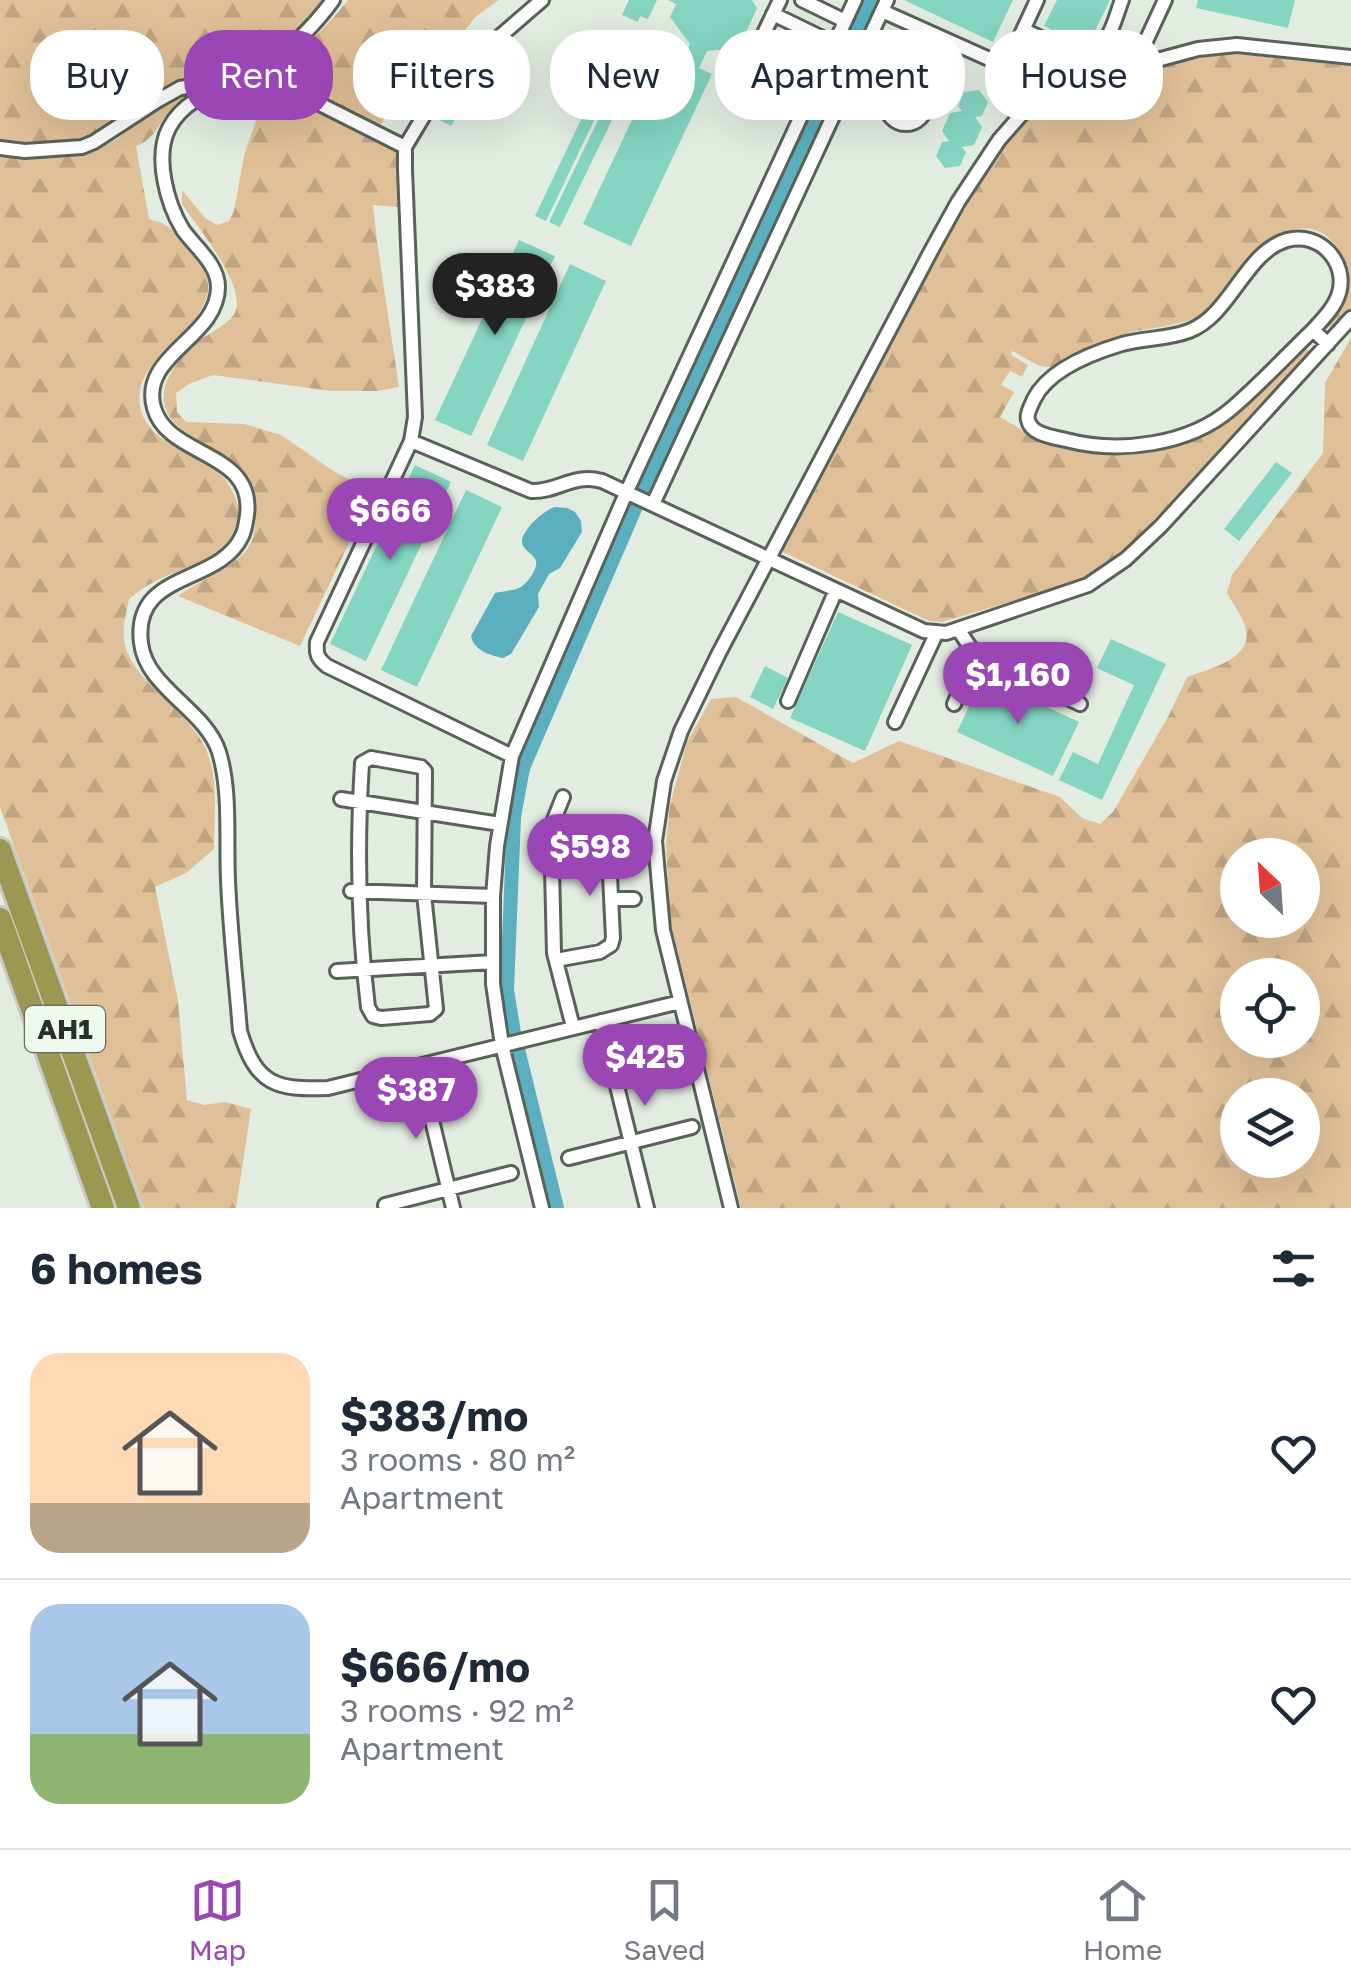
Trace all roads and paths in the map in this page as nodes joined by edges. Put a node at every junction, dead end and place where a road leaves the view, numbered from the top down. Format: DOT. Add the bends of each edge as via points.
graph roads {
  1 [pos="334,0"];
  2 [pos="542,0"];
  3 [pos="780,0"];
  4 [pos="802,0"];
  5 [pos="855,0"];
  6 [pos="1037,0"];
  7 [pos="1122,0"];
  8 [pos="1165,0"];
  9 [pos="885,6"];
  10 [pos="773,14"];
  11 [pos="845,21"];
  12 [pos="307,30"];
  13 [pos="766,30"];
  14 [pos="806,30"];
  15 [pos="841,30"];
  16 [pos="868,30"];
  17 [pos="927,30"];
  18 [pos="1024,30"];
  19 [pos="1110,30"];
  20 [pos="1151,30"];
  21 [pos="1351,57"];
  22 [pos="1163,59"];
  23 [pos="184,87"];
  24 [pos="184,110"];
  25 [pos="333,110"];
  26 [pos="799,120"];
  27 [pos="816,120"];
  28 [pos="894,120"];
  29 [pos="918,120"];
  30 [pos="1016,120"];
  31 [pos="406,147"];
  32 [pos="0,148"];
  33 [pos="1351,318"];
  34 [pos="1313,330"];
  35 [pos="1328,344"];
  36 [pos="411,441"];
  37 [pos="640,497"];
  38 [pos="768,558"];
  39 [pos="836,590"];
  40 [pos="958,629"];
  41 [pos="937,632"];
  42 [pos="977,652"];
  43 [pos="788,702"];
  44 [pos="954,704"];
  45 [pos="1080,704"];
  46 [pos="895,722"];
  47 [pos="512,756"];
  48 [pos="563,797"];
  49 [pos="341,799"];
  50 [pos="360,802"];
  51 [pos="426,813"];
  52 [pos="500,824"];
  53 [pos="552,841"];
  54 [pos="0,850"];
  55 [pos="356,891"];
  56 [pos="424,894"];
  57 [pos="494,896"];
  58 [pos="634,898"];
  59 [pos="612,899"];
  60 [pos="0,919"];
  61 [pos="556,960"];
  62 [pos="492,962"];
  63 [pos="431,966"];
  64 [pos="365,970"];
  65 [pos="337,972"];
  66 [pos="680,1002"];
  67 [pos="602,1021"];
  68 [pos="573,1028"];
  69 [pos="505,1044"];
  70 [pos="419,1066"];
  71 [pos="692,1127"];
  72 [pos="631,1143"];
  73 [pos="569,1158"];
  74 [pos="511,1173"];
  75 [pos="449,1189"];
  76 [pos="385,1205"];
  77 [pos="103,1208"];
  78 [pos="129,1208"];
  79 [pos="454,1208"];
  80 [pos="542,1208"];
  81 [pos="647,1208"];
  82 [pos="731,1208"];
  1 -- 12 [label="street"];
  2 -- 31 [label="street" via="441,86"];
  3 -- 10 [label="street"];
  4 -- 11 [label="street"];
  5 -- 11 [label="street"];
  6 -- 18 [label="street"];
  7 -- 19 [label="street"];
  8 -- 20 [label="street"];
  9 -- 16 [label="street"];
  9 -- 17 [label="street"];
  10 -- 13 [label="street"];
  10 -- 14 [label="street"];
  11 -- 15 [label="street"];
  21 -- 22 [label="street" via="1237,45"];
  23 -- 32 [label="street" via="82,147"];
  24 -- 70 [label="street" via="168,129 163,168 172,206 213,268 218,287 211,313 158,371 152,403 166,429 240,480 248,510 244,533 224,560 176,581 150,602 141,644 156,676 211,734 222,763 240,1031 256,1068 289,1088 328,1088"];
  25 -- 31 [label="street"];
  26 -- 37 [label="street"];
  27 -- 37 [label="street"];
  28 -- 29 [label="street"];
  30 -- 38 [label="street" via="958,202"];
  31 -- 36 [label="street"];
  33 -- 35 [label="street"];
  34 -- 34 [label="street" via="1339,294 1341,275 1333,257 1312,239 1283,241 1202,324 1086,357 1041,387 1028,420 1041,434 1112,448 1178,436 1230,410"];
  34 -- 35 [label="street"];
  35 -- 40 [label="street" via="1126,558 1088,585"];
  36 -- 37 [label="street" via="531,491 589,478"];
  36 -- 47 [label="street" via="316,653 326,666"];
  37 -- 38 [label="street"];
  37 -- 47 [label="street"];
  38 -- 39 [label="street"];
  38 -- 66 [label="street" via="680,731 664,780 655,841 658,889"];
  39 -- 41 [label="street"];
  39 -- 43 [label="street"];
  40 -- 41 [label="street"];
  40 -- 42 [label="street"];
  41 -- 46 [label="street"];
  42 -- 44 [label="street"];
  42 -- 45 [label="street"];
  47 -- 52 [label="street"];
  48 -- 53 [label="street"];
  49 -- 50 [label="street"];
  50 -- 51 [label="street"];
  50 -- 51 [label="street" via="362,763 371,758 421,767"];
  50 -- 55 [label="street"];
  51 -- 52 [label="street"];
  51 -- 56 [label="street"];
  52 -- 57 [label="street"];
  53 -- 59 [label="street" via="605,849"];
  53 -- 61 [label="street"];
  54 -- 78 [label="highway, AH1"];
  55 -- 56 [label="street"];
  55 -- 64 [label="street"];
  56 -- 57 [label="street"];
  56 -- 63 [label="street"];
  57 -- 62 [label="street"];
  58 -- 59 [label="street"];
  59 -- 61 [label="street" via="612,945"];
  60 -- 77 [label="highway, AH1"];
  61 -- 68 [label="street"];
  62 -- 63 [label="street"];
  62 -- 69 [label="street"];
  63 -- 64 [label="street"];
  63 -- 64 [label="street" via="434,1012 380,1018 370,1013"];
  64 -- 65 [label="street"];
  66 -- 67 [label="street"];
  66 -- 82 [label="street"];
  67 -- 68 [label="street"];
  67 -- 72 [label="street"];
  68 -- 69 [label="street"];
  69 -- 70 [label="street"];
  69 -- 80 [label="street"];
  70 -- 75 [label="street"];
  71 -- 72 [label="street"];
  72 -- 73 [label="street"];
  72 -- 81 [label="street"];
  74 -- 75 [label="street"];
  75 -- 76 [label="street"];
  75 -- 79 [label="street"];
}
